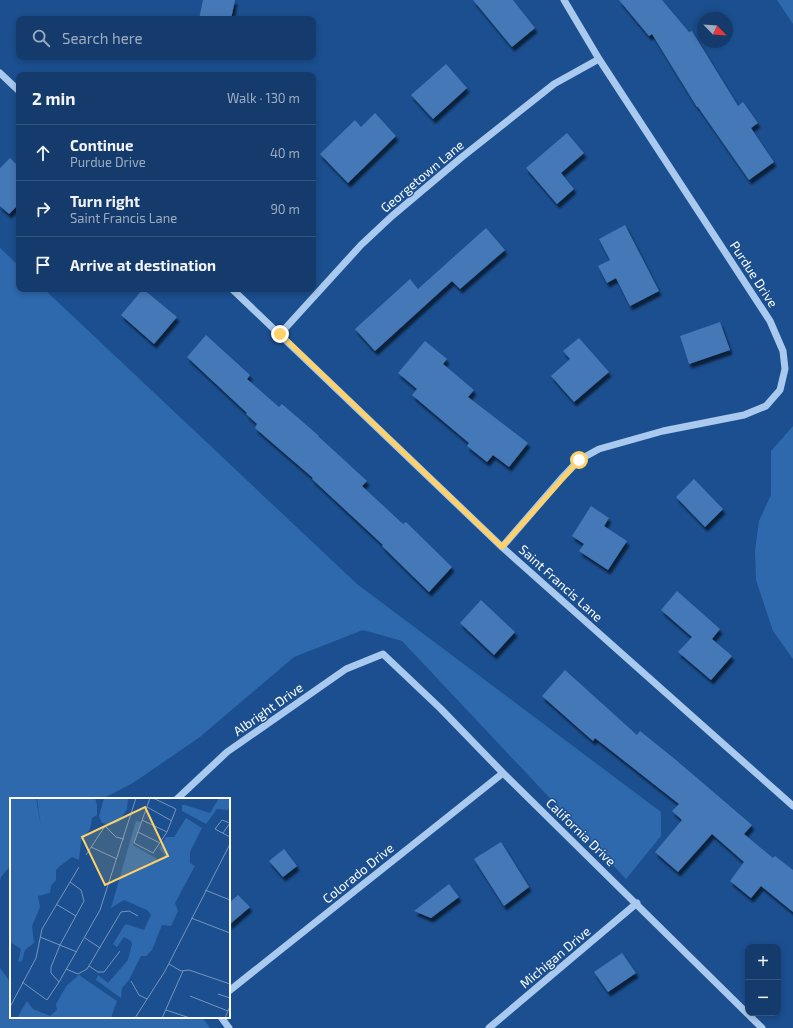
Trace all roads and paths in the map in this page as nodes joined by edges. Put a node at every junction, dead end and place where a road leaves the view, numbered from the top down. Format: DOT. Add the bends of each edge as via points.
graph roads {
  1 [pos="564,0"];
  2 [pos="599,60"];
  3 [pos="0,73"];
  4 [pos="16,88"];
  5 [pos="235,292"];
  6 [pos="280,334"];
  7 [pos="502,547"];
  8 [pos="383,654"];
  9 [pos="503,773"];
  10 [pos="178,798"];
  11 [pos="793,806"];
  12 [pos="637,904"];
  13 [pos="230,990"];
  14 [pos="222,1018"];
  15 [pos="229,1028"];
  16 [pos="489,1028"];
  17 [pos="762,1028"];
  1 -- 2 [label="street, Purdue Drive"];
  2 -- 6 [label="street, Georgetown Lane" via="554,84 392,216 361,245"];
  2 -- 7 [label="street, Purdue Drive" via="770,321 784,351 785,369 780,390 766,406 744,415 663,431 599,449 579,460"];
  3 -- 4 [label="street"];
  5 -- 6 [label="street, Saint Francis Lane"];
  6 -- 7 [label="street, Saint Francis Lane"];
  7 -- 11 [label="street, Saint Francis Lane"];
  8 -- 9 [label="street, California Drive"];
  8 -- 10 [label="street, Albright Drive" via="346,669 234,748"];
  9 -- 12 [label="street, California Drive"];
  9 -- 13 [label="street, Colorado Drive"];
  12 -- 16 [label="street, Michigan Drive"];
  12 -- 17 [label="street, California Drive"];
  14 -- 15 [label="street"];
}
